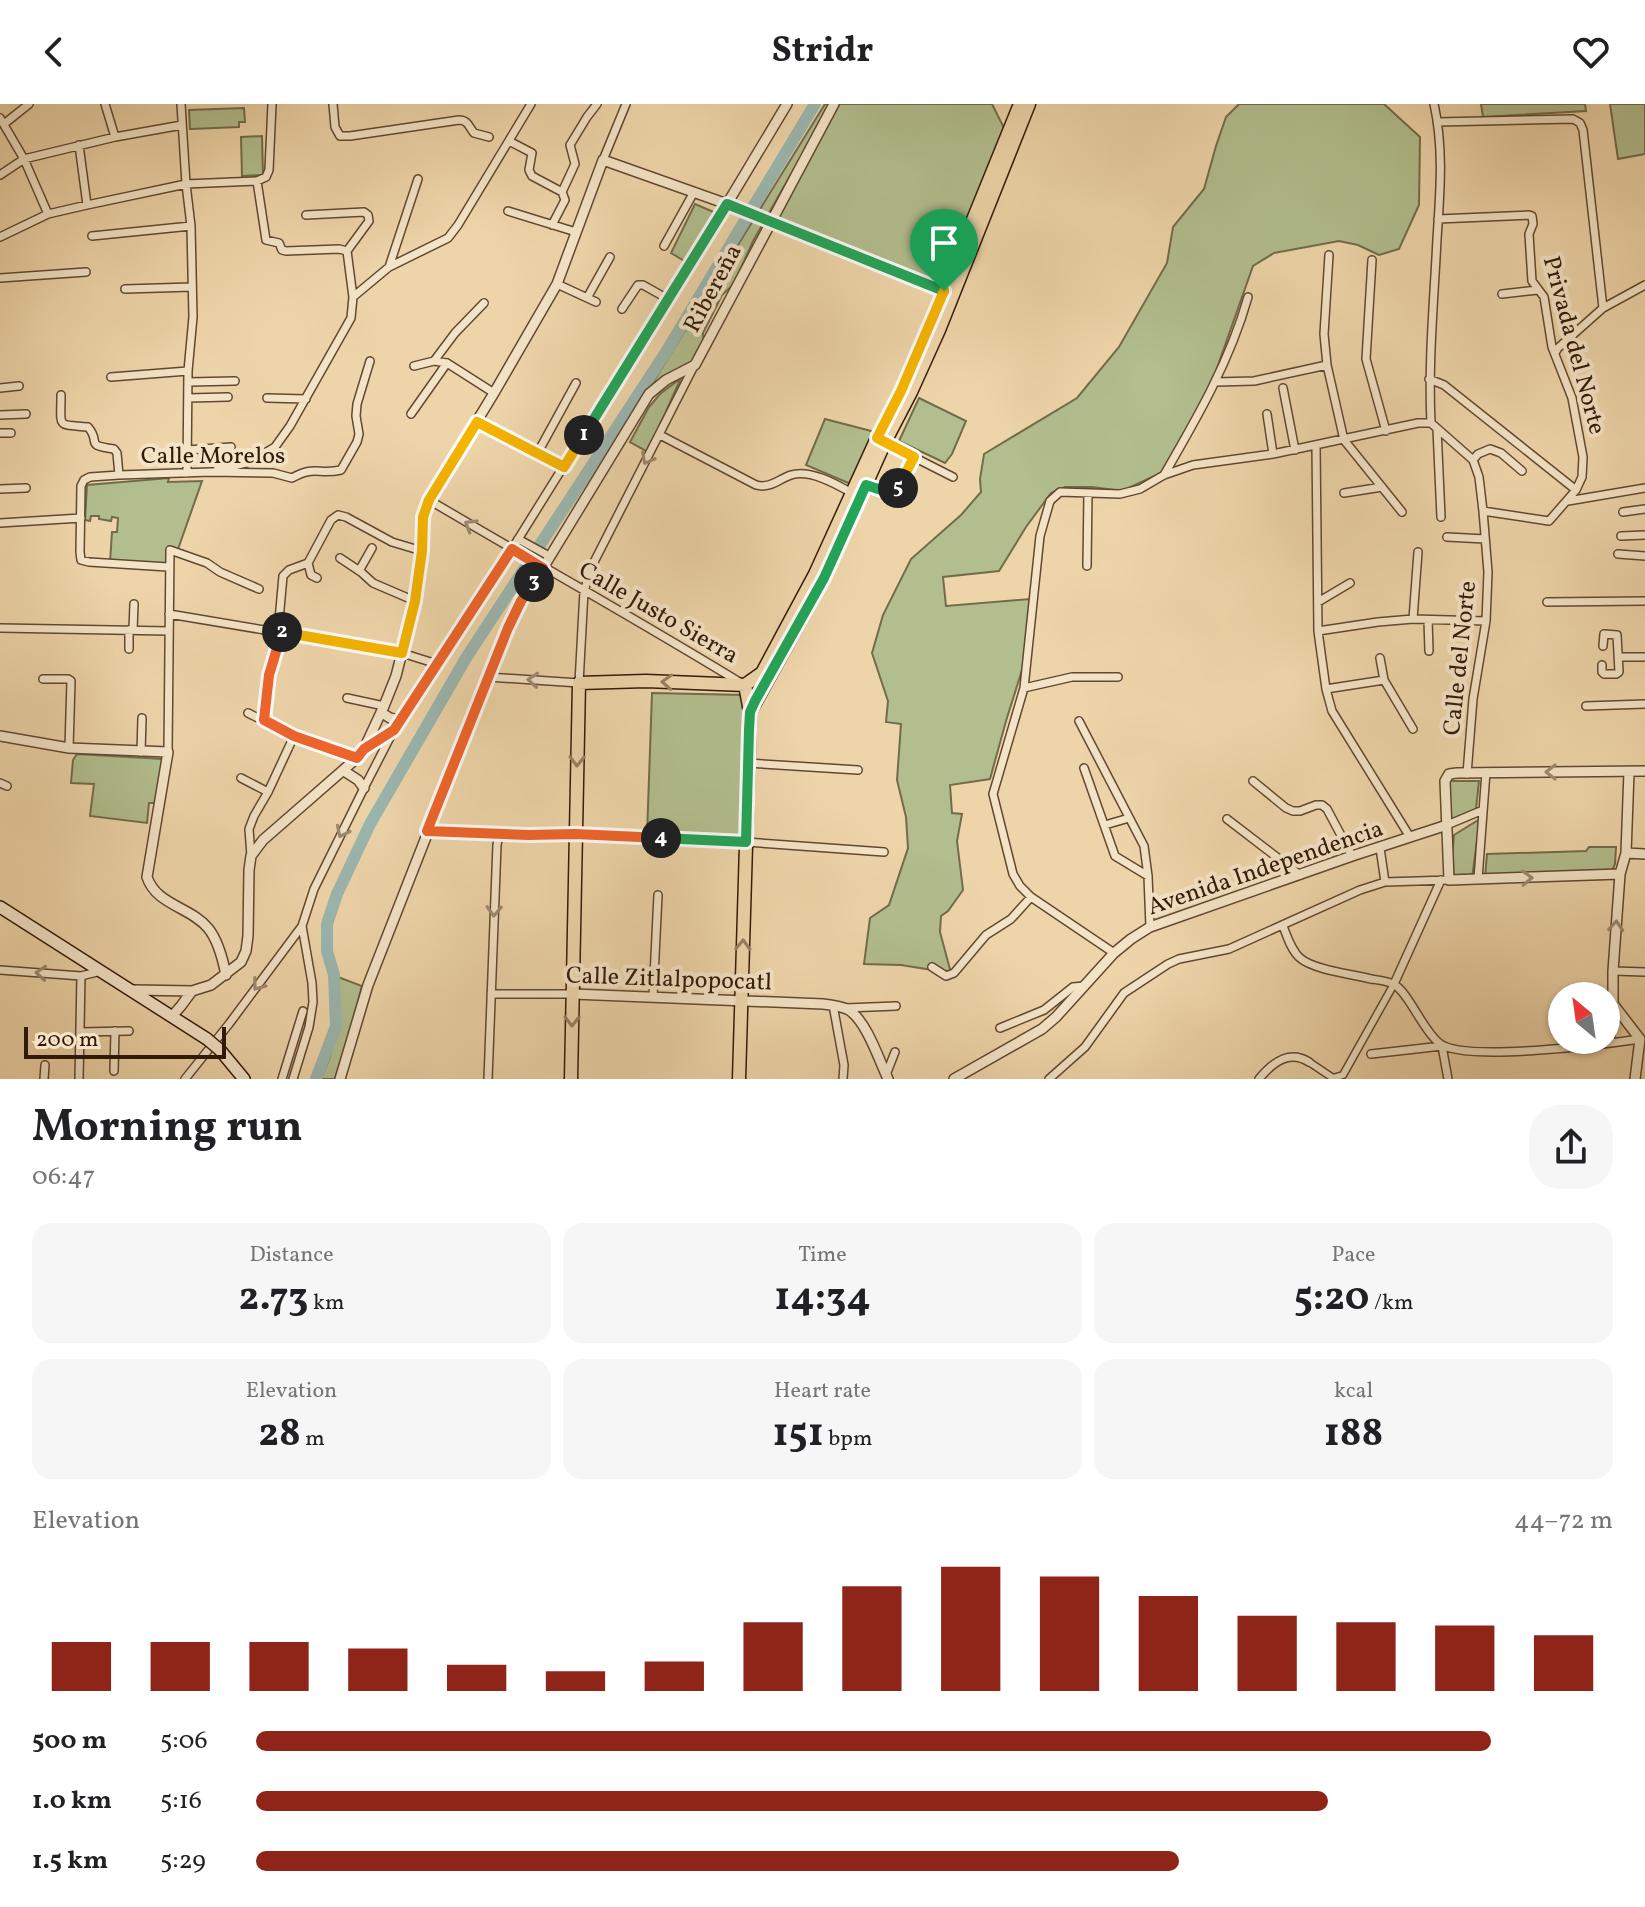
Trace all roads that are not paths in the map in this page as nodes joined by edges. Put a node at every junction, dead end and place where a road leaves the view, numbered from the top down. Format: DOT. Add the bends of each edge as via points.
graph roads {
  1 [pos="29,104"];
  2 [pos="105,104"];
  3 [pos="181,104"];
  4 [pos="272,104"];
  5 [pos="333,104"];
  6 [pos="531,104"];
  7 [pos="597,104"];
  8 [pos="626,104"];
  9 [pos="787,104"];
  10 [pos="834,104"];
  11 [pos="1020,104"];
  12 [pos="1029,104"];
  13 [pos="1434,104"];
  14 [pos="2,121"];
  15 [pos="1438,122"];
  16 [pos="182,125"];
  17 [pos="115,137"];
  18 [pos="489,137"];
  19 [pos="509,141"];
  20 [pos="79,145"];
  21 [pos="24,159"];
  22 [pos="603,160"];
  23 [pos="0,175"];
  24 [pos="418,179"];
  25 [pos="257,181"];
  26 [pos="186,184"];
  27 [pos="562,192"];
  28 [pos="694,192"];
  29 [pos="87,205"];
  30 [pos="729,205"];
  31 [pos="508,211"];
  32 [pos="48,214"];
  33 [pos="306,215"];
  34 [pos="1438,219"];
  35 [pos="770,223"];
  36 [pos="552,225"];
  37 [pos="191,226"];
  38 [pos="576,232"];
  39 [pos="92,236"];
  40 [pos="0,237"];
  41 [pos="664,246"];
  42 [pos="347,251"];
  43 [pos="1329,255"];
  44 [pos="610,257"];
  45 [pos="1372,260"];
  46 [pos="389,267"];
  47 [pos="86,272"];
  48 [pos="0,278"];
  49 [pos="557,284"];
  50 [pos="1645,285"];
  51 [pos="192,287"];
  52 [pos="125,289"];
  53 [pos="1538,290"];
  54 [pos="948,293"];
  55 [pos="1502,294"];
  56 [pos="353,297"];
  57 [pos="1248,297"];
  58 [pos="587,298"];
  59 [pos="668,299"];
  60 [pos="596,302"];
  61 [pos="484,303"];
  62 [pos="1603,308"];
  63 [pos="622,309"];
  64 [pos="1555,353"];
  65 [pos="370,361"];
  66 [pos="434,361"];
  67 [pos="447,363"];
  68 [pos="695,365"];
  69 [pos="1327,365"];
  70 [pos="414,366"];
  71 [pos="188,371"];
  72 [pos="111,377"];
  73 [pos="1429,379"];
  74 [pos="235,381"];
  75 [pos="188,382"];
  76 [pos="1216,382"];
  77 [pos="576,383"];
  78 [pos="19,386"];
  79 [pos="0,388"];
  80 [pos="1283,388"];
  81 [pos="494,393"];
  82 [pos="61,395"];
  83 [pos="228,397"];
  84 [pos="188,398"];
  85 [pos="267,398"];
  86 [pos="306,399"];
  87 [pos="26,414"];
  88 [pos="411,414"];
  89 [pos="1267,414"];
  90 [pos="0,415"];
  91 [pos="477,422"];
  92 [pos="1434,426"];
  93 [pos="1386,431"];
  94 [pos="0,433"];
  95 [pos="11,433"];
  96 [pos="660,435"];
  97 [pos="881,440"];
  98 [pos="1344,440"];
  99 [pos="1316,446"];
  100 [pos="231,447"];
  101 [pos="187,450"];
  102 [pos="1295,450"];
  103 [pos="537,454"];
  104 [pos="1273,454"];
  105 [pos="914,457"];
  106 [pos="1473,460"];
  107 [pos="564,467"];
  108 [pos="1522,471"];
  109 [pos="211,472"];
  110 [pos="187,473"];
  111 [pos="119,475"];
  112 [pos="1164,475"];
  113 [pos="953,477"];
  114 [pos="858,486"];
  115 [pos="1382,487"];
  116 [pos="26,488"];
  117 [pos="1645,488"];
  118 [pos="0,489"];
  119 [pos="1576,490"];
  120 [pos="1088,493"];
  121 [pos="1344,493"];
  122 [pos="429,500"];
  123 [pos="1568,501"];
  124 [pos="1645,509"];
  125 [pos="1483,511"];
  126 [pos="1402,512"];
  127 [pos="1623,512"];
  128 [pos="1441,517"];
  129 [pos="81,518"];
  130 [pos="0,523"];
  131 [pos="1645,535"];
  132 [pos="1621,536"];
  133 [pos="1447,537"];
  134 [pos="1485,539"];
  135 [pos="521,541"];
  136 [pos="372,548"];
  137 [pos="422,551"];
  138 [pos="515,551"];
  139 [pos="1418,552"];
  140 [pos="546,554"];
  141 [pos="1618,554"];
  142 [pos="1645,556"];
  143 [pos="340,558"];
  144 [pos="308,563"];
  145 [pos="540,566"];
  146 [pos="1087,566"];
  147 [pos="168,567"];
  148 [pos="359,571"];
  149 [pos="820,576"];
  150 [pos="317,578"];
  151 [pos="1350,583"];
  152 [pos="259,589"];
  153 [pos="584,591"];
  154 [pos="415,601"];
  155 [pos="1645,601"];
  156 [pos="1318,602"];
  157 [pos="1547,602"];
  158 [pos="134,604"];
  159 [pos="169,614"];
  160 [pos="1413,619"];
  161 [pos="1428,620"];
  162 [pos="1486,621"];
  163 [pos="0,628"];
  164 [pos="131,630"];
  165 [pos="169,631"];
  166 [pos="280,631"];
  167 [pos="1318,631"];
  168 [pos="1603,646"];
  169 [pos="129,649"];
  170 [pos="1429,651"];
  171 [pos="402,653"];
  172 [pos="1619,657"];
  173 [pos="1645,657"];
  174 [pos="1380,658"];
  175 [pos="437,664"];
  176 [pos="1602,665"];
  177 [pos="488,677"];
  178 [pos="1118,677"];
  179 [pos="43,679"];
  180 [pos="1384,680"];
  181 [pos="579,683"];
  182 [pos="745,685"];
  183 [pos="1024,688"];
  184 [pos="1326,689"];
  185 [pos="347,698"];
  186 [pos="1645,704"];
  187 [pos="1586,706"];
  188 [pos="383,710"];
  189 [pos="750,712"];
  190 [pos="248,713"];
  191 [pos="142,718"];
  192 [pos="264,720"];
  193 [pos="399,720"];
  194 [pos="1079,721"];
  195 [pos="1413,729"];
  196 [pos="394,730"];
  197 [pos="0,736"];
  198 [pos="294,736"];
  199 [pos="69,748"];
  200 [pos="364,749"];
  201 [pos="141,752"];
  202 [pos="168,752"];
  203 [pos="357,758"];
  204 [pos="747,763"];
  205 [pos="1084,768"];
  206 [pos="858,770"];
  207 [pos="344,771"];
  208 [pos="1645,771"];
  209 [pos="1486,772"];
  210 [pos="1629,772"];
  211 [pos="1467,774"];
  212 [pos="241,778"];
  213 [pos="1253,781"];
  214 [pos="364,788"];
  215 [pos="268,792"];
  216 [pos="1483,810"];
  217 [pos="1129,818"];
  218 [pos="1227,819"];
  219 [pos="1105,825"];
  220 [pos="1447,825"];
  221 [pos="427,831"];
  222 [pos="499,834"];
  223 [pos="575,834"];
  224 [pos="1410,837"];
  225 [pos="746,842"];
  226 [pos="1380,848"];
  227 [pos="884,852"];
  228 [pos="1626,853"];
  229 [pos="1645,854"];
  230 [pos="251,856"];
  231 [pos="1352,856"];
  232 [pos="1620,874"];
  233 [pos="1300,875"];
  234 [pos="1148,876"];
  235 [pos="1478,879"];
  236 [pos="1445,880"];
  237 [pos="1385,882"];
  238 [pos="658,895"];
  239 [pos="1031,897"];
  240 [pos="0,907"];
  241 [pos="302,926"];
  242 [pos="1283,926"];
  243 [pos="1150,927"];
  244 [pos="1114,953"];
  245 [pos="932,967"];
  246 [pos="102,971"];
  247 [pos="1613,971"];
  248 [pos="0,972"];
  249 [pos="1645,972"];
  250 [pos="226,975"];
  251 [pos="81,976"];
  252 [pos="1613,982"];
  253 [pos="1394,984"];
  254 [pos="1084,986"];
  255 [pos="134,990"];
  256 [pos="192,991"];
  257 [pos="491,994"];
  258 [pos="573,994"];
  259 [pos="653,997"];
  260 [pos="741,1000"];
  261 [pos="833,1005"];
  262 [pos="896,1006"];
  263 [pos="846,1008"];
  264 [pos="303,1011"];
  265 [pos="1620,1013"];
  266 [pos="173,1015"];
  267 [pos="1000,1028"];
  268 [pos="115,1031"];
  269 [pos="129,1031"];
  270 [pos="80,1032"];
  271 [pos="1640,1039"];
  272 [pos="1620,1042"];
  273 [pos="214,1044"];
  274 [pos="1442,1046"];
  275 [pos="1548,1049"];
  276 [pos="895,1052"];
  277 [pos="1371,1054"];
  278 [pos="1309,1062"];
  279 [pos="45,1065"];
  280 [pos="114,1071"];
  281 [pos="887,1077"];
  282 [pos="44,1079"];
  283 [pos="79,1079"];
  284 [pos="185,1079"];
  285 [pos="244,1079"];
  286 [pos="282,1079"];
  287 [pos="293,1079"];
  288 [pos="340,1079"];
  289 [pos="488,1079"];
  290 [pos="571,1079"];
  291 [pos="739,1079"];
  292 [pos="843,1079"];
  293 [pos="954,1079"];
  294 [pos="1049,1079"];
  295 [pos="1259,1079"];
  296 [pos="1448,1079"];
  297 [pos="1635,1079"];
  1 -- 14 [label="street"];
  2 -- 17 [label="street"];
  3 -- 16 [label="street"];
  4 -- 25 [label="street" via="269,170"];
  5 -- 18 [label="street" via="340,136 464,120 474,133"];
  6 -- 19 [label="street"];
  7 -- 27 [label="street" via="570,145 575,164"];
  8 -- 22 [label="street"];
  9 -- 30 [label="street"];
  10 -- 35 [label="street, Ribereña"];
  11 -- 54 [label="main road"];
  12 -- 54 [label="main road"];
  13 -- 15 [label="street"];
  14 -- 21 [label="street"];
  15 -- 34 [label="street"];
  15 -- 62 [label="street" via="1580,123"];
  16 -- 17 [label="street"];
  16 -- 26 [label="street"];
  17 -- 20 [label="street"];
  19 -- 27 [label="street" via="532,153 532,176"];
  19 -- 46 [label="street" via="448,238"];
  20 -- 21 [label="street"];
  20 -- 29 [label="street"];
  21 -- 23 [label="street"];
  21 -- 32 [label="street"];
  22 -- 28 [label="street"];
  22 -- 38 [label="street"];
  24 -- 46 [label="street"];
  25 -- 26 [label="street"];
  25 -- 42 [label="street" via="266,240 286,251"];
  26 -- 29 [label="street"];
  26 -- 37 [label="street"];
  27 -- 36 [label="street" via="565,200"];
  28 -- 30 [label="street"];
  28 -- 41 [label="street"];
  29 -- 32 [label="street"];
  30 -- 35 [label="street"];
  30 -- 59 [label="street"];
  31 -- 36 [label="street"];
  32 -- 40 [label="street"];
  33 -- 42 [label="street" via="368,215"];
  34 -- 53 [label="street, Privada del Norte" via="1532,216 1531,275"];
  34 -- 73 [label="street"];
  35 -- 54 [label="street"];
  35 -- 68 [label="street, Ribereña"];
  36 -- 38 [label="street"];
  37 -- 39 [label="street"];
  37 -- 51 [label="street"];
  38 -- 49 [label="street"];
  42 -- 56 [label="street"];
  43 -- 69 [label="street"];
  44 -- 58 [label="street"];
  45 -- 93 [label="street" via="1366,359"];
  46 -- 56 [label="street"];
  47 -- 48 [label="street"];
  49 -- 58 [label="street"];
  49 -- 81 [label="street"];
  50 -- 62 [label="street"];
  51 -- 52 [label="street"];
  51 -- 71 [label="street"];
  53 -- 55 [label="street"];
  53 -- 64 [label="street, Privada del Norte"];
  54 -- 97 [label="main road" via="939,330"];
  56 -- 86 [label="street" via="351,318"];
  57 -- 76 [label="street"];
  58 -- 60 [label="street"];
  59 -- 63 [label="street" via="638,285"];
  59 -- 107 [label="street"];
  61 -- 66 [label="street"];
  62 -- 64 [label="street"];
  64 -- 119 [label="street, Privada del Norte" via="1572,398 1583,457"];
  65 -- 109 [label="street, Calle Morelos" via="357,404 357,442 341,470 310,469 292,478"];
  66 -- 67 [label="street"];
  66 -- 70 [label="street"];
  67 -- 81 [label="street"];
  67 -- 88 [label="street"];
  68 -- 96 [label="street"];
  68 -- 140 [label="street" via="649,394"];
  69 -- 76 [label="street" via="1254,381"];
  69 -- 98 [label="street"];
  71 -- 72 [label="street"];
  71 -- 75 [label="street"];
  73 -- 92 [label="street"];
  73 -- 119 [label="street" via="1444,385"];
  74 -- 75 [label="street"];
  75 -- 84 [label="street"];
  76 -- 112 [label="street"];
  77 -- 103 [label="street"];
  78 -- 79 [label="street"];
  80 -- 102 [label="street"];
  81 -- 91 [label="street"];
  82 -- 111 [label="street" via="63,424 88,427 96,446 114,449"];
  83 -- 84 [label="street"];
  84 -- 101 [label="street"];
  85 -- 86 [label="street"];
  86 -- 109 [label="street" via="275,447 250,462"];
  87 -- 90 [label="street"];
  89 -- 104 [label="street"];
  91 -- 103 [label="street"];
  91 -- 122 [label="street"];
  92 -- 93 [label="street" via="1418,423"];
  92 -- 106 [label="street"];
  92 -- 128 [label="street"];
  93 -- 98 [label="street"];
  94 -- 95 [label="street"];
  96 -- 114 [label="street" via="762,487 806,473"];
  96 -- 153 [label="street, one-way" via="604,539"];
  97 -- 105 [label="street"];
  97 -- 114 [label="main road"];
  98 -- 99 [label="street"];
  98 -- 115 [label="street"];
  99 -- 102 [label="street"];
  99 -- 156 [label="street"];
  100 -- 101 [label="street"];
  101 -- 110 [label="street"];
  102 -- 104 [label="street"];
  103 -- 107 [label="street"];
  104 -- 112 [label="street" via="1193,465"];
  105 -- 113 [label="street"];
  105 -- 114 [label="street" via="890,493"];
  106 -- 108 [label="street" via="1490,449"];
  106 -- 125 [label="street, Calle del Norte"];
  107 -- 135 [label="street"];
  109 -- 110 [label="street, Calle Morelos"];
  110 -- 111 [label="street, Calle Morelos"];
  111 -- 129 [label="street, Calle Morelos" via="84,480"];
  112 -- 120 [label="street" via="1120,494"];
  114 -- 149 [label="main road"];
  115 -- 121 [label="street"];
  115 -- 126 [label="street"];
  116 -- 118 [label="street"];
  117 -- 123 [label="street"];
  119 -- 123 [label="street, Privada del Norte"];
  120 -- 146 [label="street"];
  120 -- 183 [label="street" via="1060,492 1050,501 1040,536"];
  122 -- 137 [label="street"];
  138 -- 122 [label="street, Calle Justo Sierra, one-way"];
  123 -- 125 [label="street, Privada del Norte" via="1549,521"];
  124 -- 127 [label="street"];
  125 -- 134 [label="street, Calle del Norte"];
  129 -- 130 [label="street"];
  129 -- 147 [label="street" via="81,560"];
  131 -- 132 [label="street"];
  133 -- 134 [label="street"];
  134 -- 162 [label="street, Calle del Norte"];
  135 -- 138 [label="street"];
  135 -- 140 [label="street"];
  136 -- 148 [label="street"];
  137 -- 144 [label="street" via="338,515"];
  137 -- 154 [label="street"];
  138 -- 145 [label="street, Calle Justo Sierra"];
  138 -- 175 [label="street"];
  139 -- 160 [label="street"];
  140 -- 145 [label="street"];
  141 -- 142 [label="street"];
  143 -- 148 [label="street"];
  144 -- 150 [label="street"];
  144 -- 166 [label="street" via="283,576"];
  145 -- 153 [label="street, Calle Justo Sierra"];
  145 -- 177 [label="street"];
  147 -- 152 [label="street" via="170,550"];
  147 -- 159 [label="street"];
  148 -- 154 [label="street"];
  149 -- 182 [label="main road" via="762,673"];
  149 -- 189 [label="main road"];
  151 -- 156 [label="street"];
  153 -- 181 [label="street"];
  153 -- 182 [label="street, Calle Justo Sierra"];
  154 -- 171 [label="street"];
  155 -- 157 [label="street"];
  156 -- 167 [label="street"];
  158 -- 164 [label="street"];
  159 -- 165 [label="street"];
  159 -- 166 [label="street"];
  160 -- 161 [label="street"];
  160 -- 167 [label="street"];
  161 -- 162 [label="street"];
  161 -- 170 [label="street"];
  162 -- 211 [label="street, Calle del Norte"];
  163 -- 164 [label="street"];
  164 -- 165 [label="street"];
  164 -- 169 [label="street"];
  165 -- 202 [label="street"];
  166 -- 171 [label="street"];
  166 -- 192 [label="street"];
  167 -- 184 [label="street"];
  168 -- 172 [label="street" via="1604,634 1615,633"];
  171 -- 175 [label="street"];
  171 -- 188 [label="street"];
  172 -- 173 [label="street"];
  172 -- 176 [label="street" via="1618,673 1603,674"];
  174 -- 180 [label="street"];
  175 -- 193 [label="street"];
  181 -- 177 [label="street, one-way"];
  177 -- 221 [label="street"];
  178 -- 183 [label="street" via="1072,677"];
  179 -- 199 [label="street" via="71,681"];
  180 -- 184 [label="street"];
  180 -- 195 [label="street"];
  182 -- 181 [label="main road, one-way"];
  181 -- 223 [label="main road, one-way"];
  182 -- 189 [label="main road"];
  183 -- 239 [label="street" via="993,794 1013,874"];
  184 -- 224 [label="street" via="1332,711"];
  185 -- 188 [label="street"];
  186 -- 187 [label="street"];
  188 -- 193 [label="street"];
  188 -- 200 [label="street"];
  189 -- 204 [label="main road"];
  190 -- 192 [label="street"];
  191 -- 201 [label="street"];
  192 -- 198 [label="street"];
  193 -- 196 [label="street"];
  194 -- 217 [label="street"];
  196 -- 200 [label="street"];
  196 -- 214 [label="street"];
  197 -- 199 [label="street"];
  198 -- 203 [label="street"];
  198 -- 215 [label="street"];
  199 -- 201 [label="street"];
  200 -- 203 [label="street"];
  201 -- 202 [label="street"];
  202 -- 250 [label="street" via="148,883 157,895 210,930"];
  203 -- 207 [label="street"];
  204 -- 206 [label="street"];
  204 -- 225 [label="main road"];
  205 -- 219 [label="street"];
  207 -- 214 [label="street"];
  207 -- 230 [label="street"];
  208 -- 210 [label="street"];
  210 -- 209 [label="street, one-way"];
  209 -- 211 [label="street"];
  209 -- 216 [label="street"];
  210 -- 228 [label="street"];
  211 -- 220 [label="street" via="1449,774 1445,781"];
  212 -- 215 [label="street"];
  213 -- 231 [label="street" via="1293,811 1322,805"];
  214 -- 241 [label="street, one-way" via="314,889"];
  215 -- 230 [label="street" via="249,829"];
  216 -- 220 [label="street"];
  216 -- 235 [label="street"];
  217 -- 219 [label="street"];
  217 -- 234 [label="street" via="1144,846"];
  218 -- 233 [label="street"];
  219 -- 234 [label="street" via="1115,856"];
  220 -- 224 [label="street, Avenida Independencia"];
  220 -- 236 [label="street"];
  221 -- 222 [label="street"];
  221 -- 288 [label="street" via="368,985"];
  222 -- 223 [label="street"];
  222 -- 257 [label="street, one-way"];
  223 -- 225 [label="street"];
  223 -- 258 [label="main road"];
  224 -- 226 [label="street, Avenida Independencia"];
  225 -- 227 [label="street"];
  260 -- 225 [label="main road, one-way"];
  226 -- 231 [label="street, Avenida Independencia"];
  226 -- 237 [label="street"];
  228 -- 229 [label="street"];
  228 -- 232 [label="street"];
  230 -- 250 [label="street" via="246,951"];
  231 -- 233 [label="street, Avenida Independencia"];
  235 -- 232 [label="street, one-way"];
  247 -- 232 [label="street, one-way"];
  233 -- 243 [label="street, Avenida Independencia"];
  234 -- 243 [label="street"];
  235 -- 236 [label="street"];
  236 -- 237 [label="street"];
  236 -- 253 [label="street"];
  237 -- 242 [label="street"];
  238 -- 259 [label="street"];
  239 -- 244 [label="street"];
  239 -- 245 [label="street" via="986,935 954,973 946,976"];
  240 -- 246 [label="main road"];
  241 -- 273 [label="street, one-way"];
  241 -- 287 [label="street" via="313,1002"];
  242 -- 253 [label="street" via="1302,959"];
  242 -- 294 [label="street" via="1229,949 1168,964 1124,993 1085,1047"];
  243 -- 244 [label="street, Avenida Independencia"];
  244 -- 254 [label="street, Avenida Independencia"];
  246 -- 251 [label="street"];
  246 -- 255 [label="main road"];
  247 -- 249 [label="street"];
  247 -- 252 [label="street"];
  251 -- 248 [label="street, one-way"];
  250 -- 256 [label="street"];
  251 -- 270 [label="street"];
  253 -- 274 [label="street"];
  253 -- 278 [label="street" via="1343,1075 1333,1078"];
  254 -- 267 [label="street" via="1073,987 1044,1010"];
  254 -- 293 [label="street, Avenida Independencia" via="1042,1029"];
  255 -- 256 [label="street"];
  255 -- 266 [label="main road"];
  256 -- 266 [label="street"];
  257 -- 258 [label="street, Calle Zitlalpopocatl"];
  257 -- 289 [label="street"];
  258 -- 259 [label="street, Calle Zitlalpopocatl"];
  258 -- 290 [label="main road, one-way"];
  259 -- 260 [label="street, Calle Zitlalpopocatl"];
  260 -- 261 [label="street, Calle Zitlalpopocatl"];
  260 -- 291 [label="main road"];
  261 -- 263 [label="street, Calle Zitlalpopocatl"];
  261 -- 292 [label="street"];
  262 -- 263 [label="street"];
  263 -- 281 [label="street" via="866,1032"];
  264 -- 286 [label="street"];
  265 -- 271 [label="street"];
  266 -- 273 [label="main road"];
  268 -- 269 [label="street"];
  268 -- 270 [label="street"];
  268 -- 280 [label="street"];
  270 -- 283 [label="street"];
  271 -- 272 [label="street"];
  271 -- 297 [label="street"];
  273 -- 284 [label="street"];
  273 -- 285 [label="main road"];
  274 -- 275 [label="street" via="1462,1051"];
  274 -- 277 [label="street"];
  274 -- 296 [label="street"];
  276 -- 281 [label="street"];
  278 -- 295 [label="street" via="1288,1057"];
  279 -- 282 [label="street"];
}
